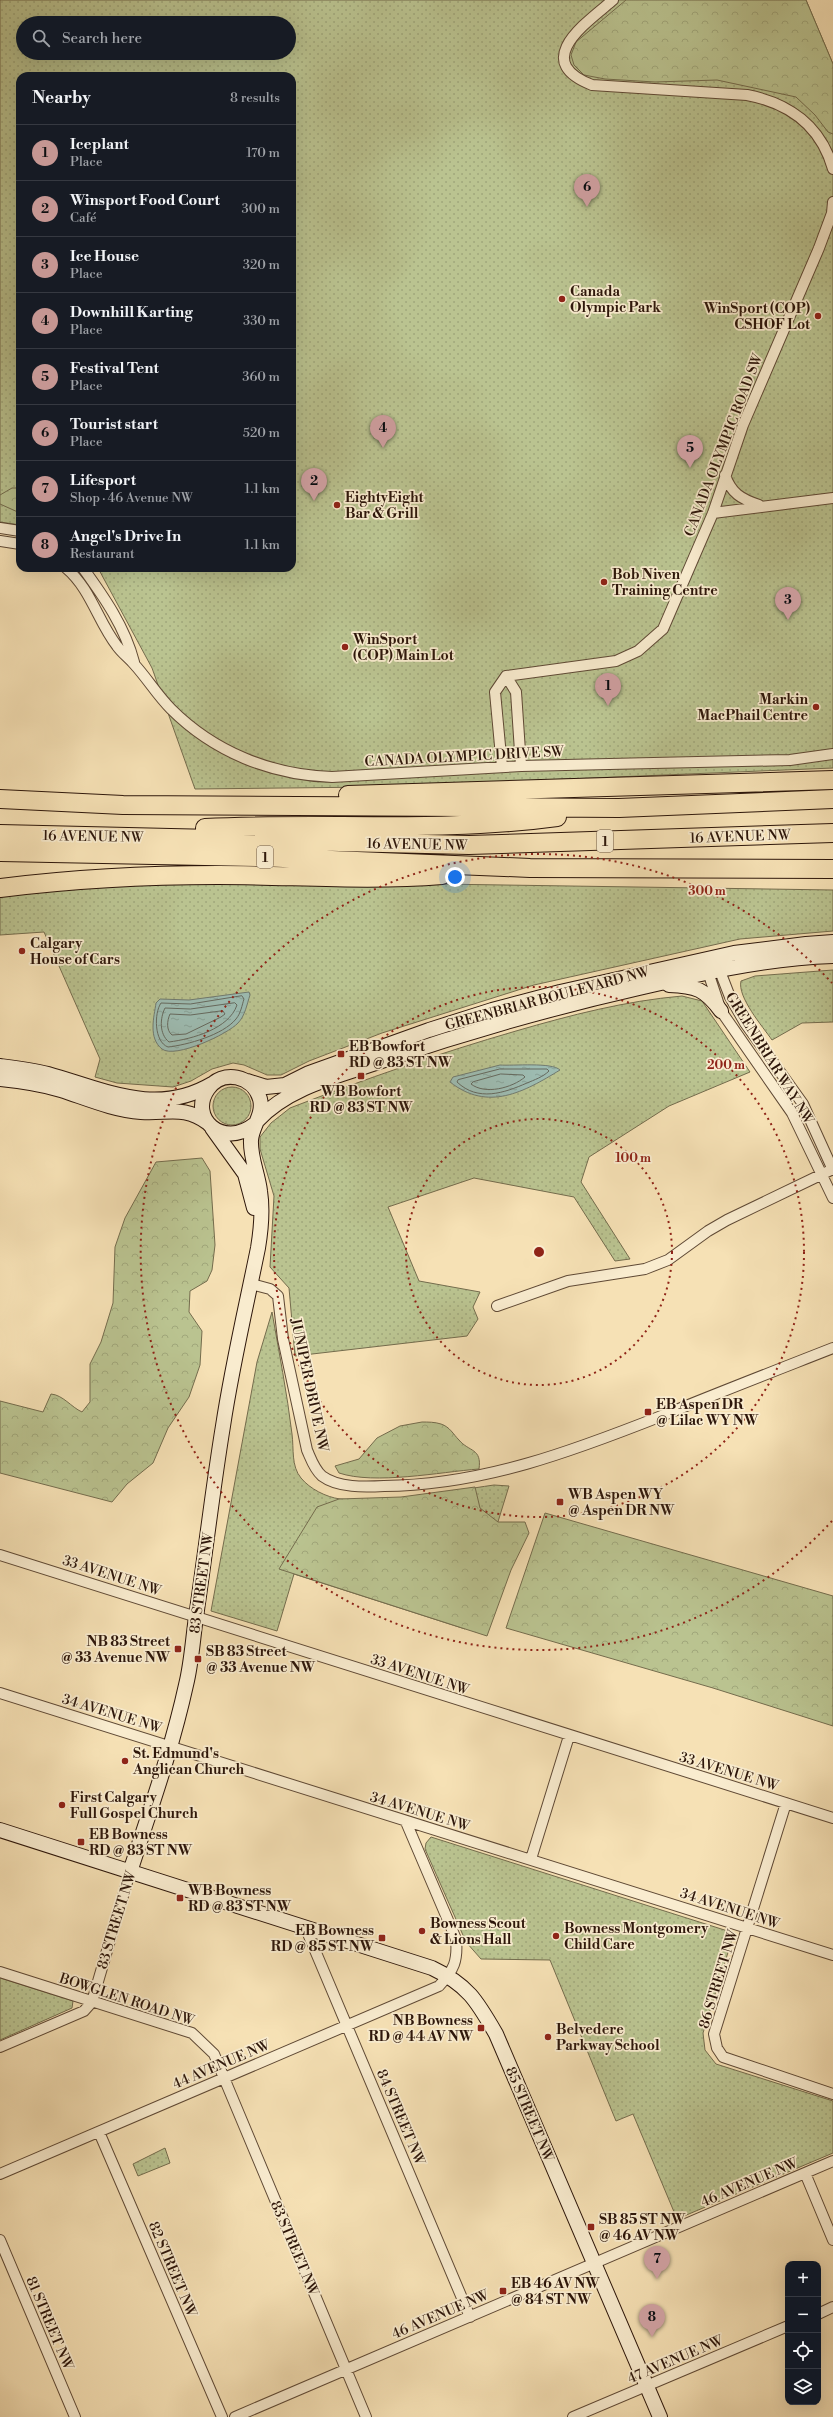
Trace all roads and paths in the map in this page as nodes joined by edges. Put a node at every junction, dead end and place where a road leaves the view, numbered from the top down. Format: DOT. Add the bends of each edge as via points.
graph roads {
  1 [pos="613,0"];
  2 [pos="833,169"];
  3 [pos="833,202"];
  4 [pos="725,475"];
  5 [pos="833,498"];
  6 [pos="763,506"];
  7 [pos="713,513"];
  8 [pos="0,528"];
  9 [pos="16,530"];
  10 [pos="0,541"];
  11 [pos="16,543"];
  12 [pos="69,572"];
  13 [pos="86,572"];
  14 [pos="135,664"];
  15 [pos="506,676"];
  16 [pos="833,754"];
  17 [pos="521,766"];
  18 [pos="502,767"];
  19 [pos="833,780"];
  20 [pos="0,799"];
  21 [pos="833,799"];
  22 [pos="123,805"];
  23 [pos="619,808"];
  24 [pos="833,832"];
  25 [pos="0,834"];
  26 [pos="82,835"];
  27 [pos="0,852"];
  28 [pos="530,868"];
  29 [pos="833,869"];
  30 [pos="0,888"];
  31 [pos="833,942"];
  32 [pos="833,956"];
  33 [pos="712,957"];
  34 [pos="715,970"];
  35 [pos="652,985"];
  36 [pos="721,1011"];
  37 [pos="0,1066"];
  38 [pos="0,1078"];
  39 [pos="246,1081"];
  40 [pos="214,1082"];
  41 [pos="256,1123"];
  42 [pos="210,1125"];
  43 [pos="833,1170"];
  44 [pos="821,1175"];
  45 [pos="833,1198"];
  46 [pos="257,1250"];
  47 [pos="251,1284"];
  48 [pos="497,1306"];
  49 [pos="833,1348"];
  50 [pos="0,1555"];
  51 [pos="196,1617"];
  52 [pos="0,1693"];
  53 [pos="569,1736"];
  54 [pos="171,1746"];
  55 [pos="786,1803"];
  56 [pos="833,1818"];
  57 [pos="406,1822"];
  58 [pos="0,1830"];
  59 [pos="531,1859"];
  60 [pos="130,1872"];
  61 [pos="748,1928"];
  62 [pos="306,1929"];
  63 [pos="833,1955"];
  64 [pos="0,1972"];
  65 [pos="449,1976"];
  66 [pos="92,2002"];
  67 [pos="347,2026"];
  68 [pos="0,2047"];
  69 [pos="224,2078"];
  70 [pos="833,2094"];
  71 [pos="99,2132"];
  72 [pos="833,2161"];
  73 [pos="805,2173"];
  74 [pos="0,2174"];
  75 [pos="0,2240"];
  76 [pos="833,2240"];
  77 [pos="594,2264"];
  78 [pos="833,2307"];
  79 [pos="821,2313"];
  80 [pos="470,2317"];
  81 [pos="785,2327"];
  82 [pos="347,2370"];
  83 [pos="647,2386"];
  84 [pos="75,2417"];
  85 [pos="222,2417"];
  86 [pos="235,2417"];
  87 [pos="366,2417"];
  88 [pos="573,2417"];
  89 [pos="660,2417"];
  1 -- 2 [label="street" via="577,30 566,46 564,60 576,78 592,85 747,94 768,99 792,111 812,128 827,151"];
  3 -- 4 [label="street, CANADA OLYMPIC ROAD SW" via="832,213 820,248 743,426"];
  4 -- 6 [label="street" via="729,486 741,499"];
  4 -- 7 [label="street, CANADA OLYMPIC ROAD SW"];
  5 -- 6 [label="street"];
  6 -- 7 [label="street"];
  7 -- 15 [label="street, CANADA OLYMPIC ROAD SW" via="673,610 663,629 653,640 616,661"];
  8 -- 9 [label="street"];
  10 -- 11 [label="street"];
  12 -- 14 [label="street, CANADA OLYMPIC DRIVE SW" via="83,588 117,646"];
  13 -- 14 [label="street, CANADA OLYMPIC DRIVE SW" via="128,640"];
  14 -- 18 [label="street, CANADA OLYMPIC DRIVE SW" via="160,696 193,729 231,753 273,769 302,775 332,777"];
  15 -- 17 [label="street" via="516,692"];
  15 -- 18 [label="street" via="495,692"];
  16 -- 17 [label="street, CANADA OLYMPIC DRIVE SW" via="790,760"];
  17 -- 18 [label="street, CANADA OLYMPIC DRIVE SW"];
  19 -- 22 [label="highway" via="372,794"];
  20 -- 22 [label="highway"];
  21 -- 23 [label="highway"];
  22 -- 23 [label="highway"];
  23 -- 26 [label="highway" via="528,821 432,826 227,827"];
  24 -- 26 [label="highway, 16 AVENUE NW / 1" via="469,845"];
  25 -- 26 [label="highway, 16 AVENUE NW / 1"];
  27 -- 28 [label="highway, 16 AVENUE NW / 1" via="243,856"];
  28 -- 29 [label="highway, 16 AVENUE NW / 1"];
  28 -- 30 [label="highway" via="397,879 142,876 81,879"];
  31 -- 33 [label="street, GREENBRIAR BOULEVARD NW" via="751,950"];
  32 -- 34 [label="street, GREENBRIAR BOULEVARD NW" via="770,961"];
  33 -- 34 [label="street"];
  33 -- 39 [label="street, GREENBRIAR BOULEVARD NW" via="492,1010 326,1066 285,1085 266,1086"];
  34 -- 35 [label="street, GREENBRIAR BOULEVARD NW"];
  34 -- 36 [label="street, GREENBRIAR WAY NW"];
  34 -- 43 [label="street, GREENBRIAR WAY NW" via="737,1010 802,1104"];
  35 -- 36 [label="street" via="700,989 711,996"];
  35 -- 41 [label="street, GREENBRIAR BOULEVARD NW" via="519,1017 435,1043 294,1094 269,1110"];
  36 -- 44 [label="street, GREENBRIAR WAY NW" via="792,1113"];
  37 -- 40 [label="street" via="46,1074 124,1097 146,1100 184,1096"];
  38 -- 42 [label="street" via="52,1087 128,1110 185,1111 199,1116"];
  39 -- 40 [label="street" via="231,1077"];
  39 -- 41 [label="street" via="260,1098 260,1111"];
  40 -- 42 [label="street" via="206,1092 202,1105"];
  41 -- 42 [label="street" via="246,1131 234,1135 222,1134"];
  41 -- 46 [label="street, 83 STREET NW" via="251,1142 262,1208"];
  42 -- 46 [label="street, 83 STREET NW" via="245,1174 254,1203"];
  43 -- 44 [label="street"];
  44 -- 45 [label="street, GREENBRIAR WAY NW"];
  44 -- 48 [label="street" via="727,1220 668,1260 646,1269 568,1281"];
  46 -- 47 [label="street, 83 STREET NW"];
  47 -- 49 [label="street, JUNIPER DRIVE NW" via="270,1289 278,1296 283,1340 307,1450 314,1466 322,1476 346,1484 402,1486 488,1476 510,1470 578,1449"];
  47 -- 51 [label="street, 83 STREET NW" via="223,1424"];
  50 -- 51 [label="street, 33 AVENUE NW"];
  51 -- 53 [label="street, 33 AVENUE NW"];
  51 -- 54 [label="street, 83 STREET NW" via="187,1682"];
  52 -- 54 [label="street, 34 AVENUE NW"];
  53 -- 55 [label="street, 33 AVENUE NW"];
  53 -- 59 [label="street"];
  54 -- 57 [label="street, 34 AVENUE NW"];
  54 -- 60 [label="street, 83 STREET NW"];
  55 -- 56 [label="street, 33 AVENUE NW"];
  55 -- 61 [label="street, 86 STREET NW"];
  57 -- 59 [label="street, 34 AVENUE NW"];
  57 -- 65 [label="street" via="456,1939 458,1957"];
  58 -- 60 [label="street, 85 STREET NW"];
  59 -- 61 [label="street, 34 AVENUE NW"];
  60 -- 62 [label="street, 85 STREET NW"];
  60 -- 66 [label="street, 83 STREET NW"];
  61 -- 63 [label="street, 34 AVENUE NW"];
  61 -- 70 [label="street, 86 STREET NW" via="714,2034 717,2048 723,2057 737,2064"];
  62 -- 65 [label="street, 85 STREET NW" via="432,1968"];
  62 -- 67 [label="street, 84 STREET NW"];
  64 -- 66 [label="street, BOWGLEN ROAD NW"];
  65 -- 67 [label="street, 44 AVENUE NW" via="439,1986"];
  65 -- 77 [label="street, 85 STREET NW" via="476,1998 496,2034"];
  66 -- 68 [label="street" via="84,2011"];
  66 -- 69 [label="street, BOWGLEN ROAD NW" via="192,2032 214,2054"];
  67 -- 69 [label="street, 44 AVENUE NW"];
  67 -- 80 [label="street, 84 STREET NW"];
  69 -- 71 [label="street, 44 AVENUE NW"];
  69 -- 82 [label="street, 83 STREET NW"];
  71 -- 74 [label="street, 44 AVENUE NW"];
  71 -- 85 [label="street, 82 STREET NW"];
  72 -- 73 [label="street, 46 AVENUE NW"];
  73 -- 76 [label="street"];
  73 -- 77 [label="street, 46 AVENUE NW"];
  75 -- 84 [label="street, 81 STREET NW"];
  77 -- 80 [label="street, 46 AVENUE NW"];
  77 -- 83 [label="street, 85 STREET NW"];
  78 -- 79 [label="street"];
  80 -- 82 [label="street, 46 AVENUE NW"];
  81 -- 83 [label="street, 47 AVENUE NW"];
  82 -- 86 [label="street, 46 AVENUE NW"];
  82 -- 87 [label="street, 83 STREET NW"];
  83 -- 88 [label="street, 47 AVENUE NW"];
  83 -- 89 [label="street, 85 STREET NW"];
}
